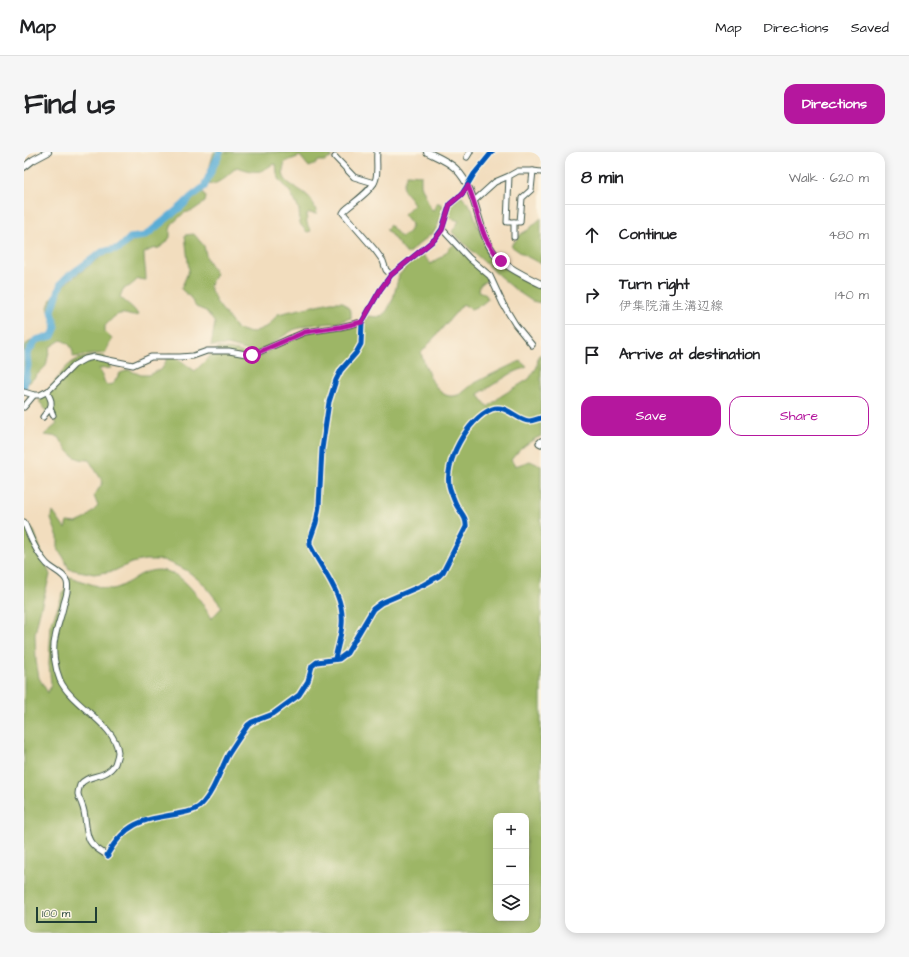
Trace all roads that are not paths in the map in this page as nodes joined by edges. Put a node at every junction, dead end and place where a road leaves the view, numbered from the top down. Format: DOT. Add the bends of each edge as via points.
graph roads {
  1 [pos="48,152"];
  2 [pos="376,152"];
  3 [pos="427,152"];
  4 [pos="492,152"];
  5 [pos="335,157"];
  6 [pos="24,167"];
  7 [pos="533,171"];
  8 [pos="541,172"];
  9 [pos="510,176"];
  10 [pos="374,183"];
  11 [pos="468,186"];
  12 [pos="474,201"];
  13 [pos="514,222"];
  14 [pos="442,230"];
  15 [pos="514,237"];
  16 [pos="391,275"];
  17 [pos="541,284"];
  18 [pos="362,322"];
  19 [pos="532,345"];
  20 [pos="47,392"];
  21 [pos="26,393"];
  22 [pos="34,395"];
  23 [pos="24,407"];
  24 [pos="50,408"];
  25 [pos="53,415"];
  26 [pos="42,417"];
  27 [pos="541,418"];
  28 [pos="541,441"];
  29 [pos="541,444"];
  30 [pos="24,522"];
  31 [pos="335,659"];
  1 -- 6 [label="main road"];
  2 -- 10 [label="street" via="378,165"];
  3 -- 11 [label="main road" via="456,169"];
  4 -- 11 [label="street" via="474,174"];
  5 -- 10 [label="street" via="354,177"];
  7 -- 8 [label="street"];
  7 -- 9 [label="street" via="518,171"];
  7 -- 13 [label="street" via="531,190 522,198 520,222"];
  9 -- 12 [label="street" via="495,182"];
  9 -- 13 [label="street" via="508,222"];
  10 -- 16 [label="street" via="343,213 383,261"];
  11 -- 12 [label="main road"];
  11 -- 14 [label="street" via="450,204"];
  12 -- 17 [label="main road" via="492,250 501,261"];
  13 -- 15 [label="street"];
  14 -- 16 [label="street" via="435,239"];
  14 -- 19 [label="street" via="490,276 515,324"];
  16 -- 18 [label="street"];
  18 -- 20 [label="street" via="305,332 252,355 207,351 193,356 151,357 133,365 94,357 85,359 74,365"];
  18 -- 31 [label="street" via="361,344 341,370 330,402 322,449 319,506 310,540 310,545 333,586 342,610 342,625"];
  20 -- 22 [label="street"];
  20 -- 24 [label="street" via="52,404"];
  21 -- 22 [label="street"];
  22 -- 23 [label="street"];
  24 -- 25 [label="street"];
  24 -- 26 [label="street"];
  27 -- 31 [label="street" via="524,420 504,409 493,409 469,427 452,456 448,476 449,487 456,504 467,522 442,572 433,580 373,609 348,652 343,657"];
  28 -- 29 [label="street"];
  30 -- 31 [label="street" via="40,556 66,578 68,583 54,639 56,669 60,679 71,696 109,732 116,744 118,754 111,769 84,781 78,790 90,840 94,846 108,855 121,835 141,821 190,811 202,805 248,725 273,714 299,695 308,681 312,666 317,662"];
}
